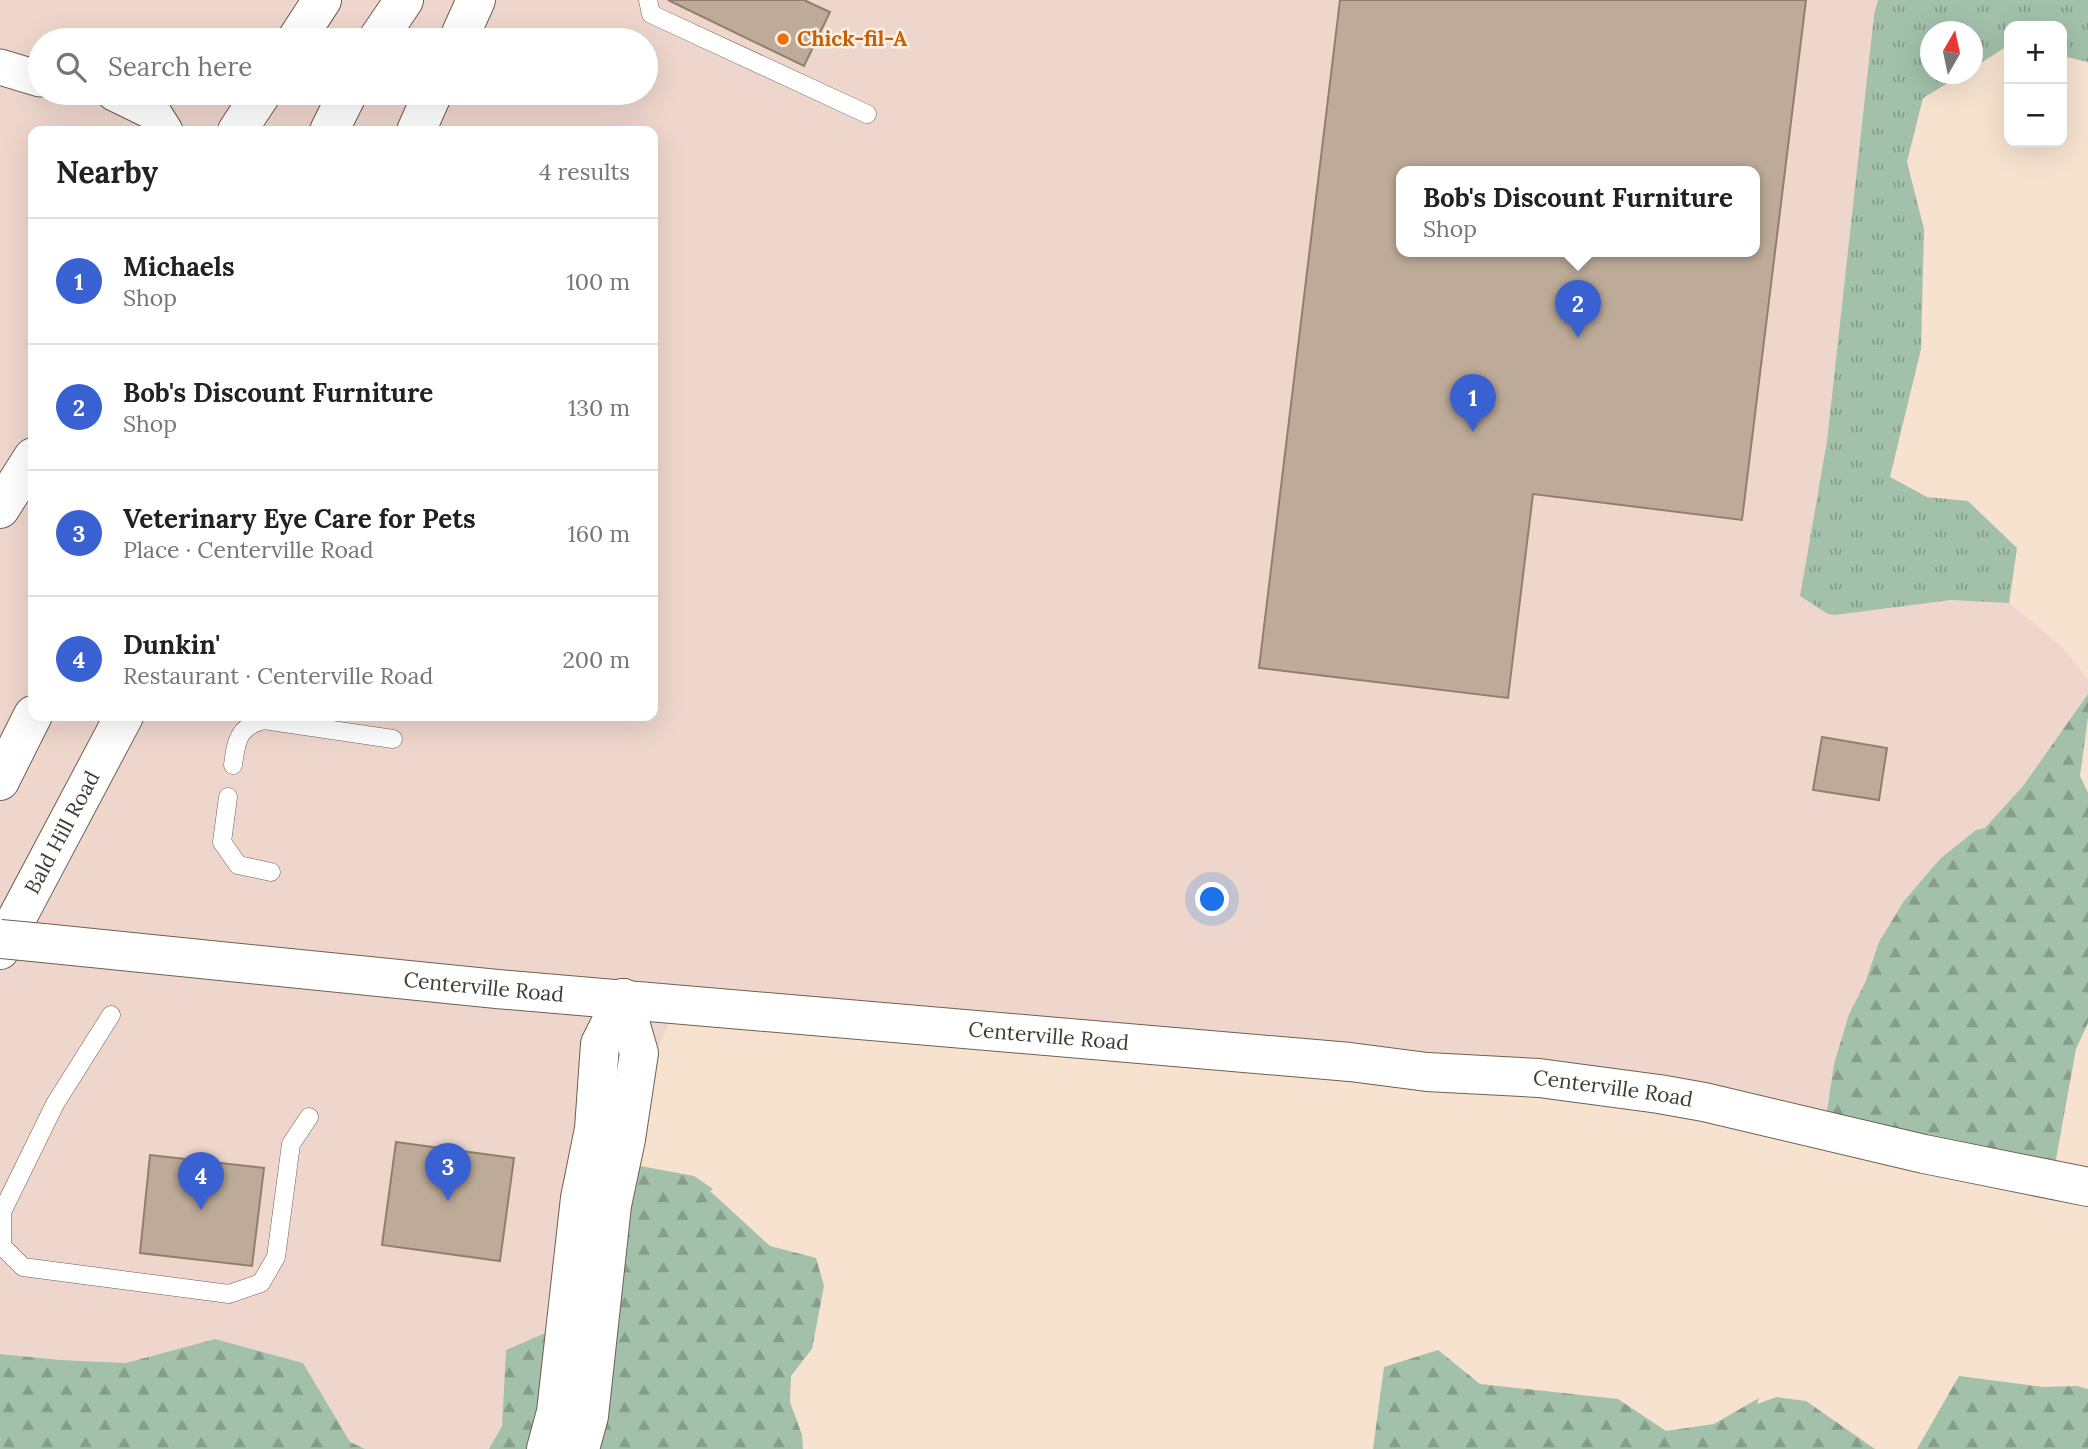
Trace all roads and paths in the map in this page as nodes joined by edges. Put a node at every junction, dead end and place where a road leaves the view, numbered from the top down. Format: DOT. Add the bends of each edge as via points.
graph roads {
  1 [pos="317,0"];
  2 [pos="322,0"];
  3 [pos="404,0"];
  4 [pos="477,0"];
  5 [pos="648,0"];
  6 [pos="287,28"];
  7 [pos="304,28"];
  8 [pos="385,28"];
  9 [pos="464,28"];
  10 [pos="28,63"];
  11 [pos="0,66"];
  12 [pos="28,75"];
  13 [pos="139,105"];
  14 [pos="254,105"];
  15 [pos="342,105"];
  16 [pos="428,105"];
  17 [pos="867,114"];
  18 [pos="162,126"];
  19 [pos="240,126"];
  20 [pos="331,126"];
  21 [pos="418,126"];
  22 [pos="28,465"];
  23 [pos="0,509"];
  24 [pos="30,721"];
  25 [pos="121,721"];
  26 [pos="260,721"];
  27 [pos="271,721"];
  28 [pos="393,738"];
  29 [pos="233,765"];
  30 [pos="0,781"];
  31 [pos="228,797"];
  32 [pos="271,872"];
  33 [pos="0,939"];
  34 [pos="0,950"];
  35 [pos="623,998"];
  36 [pos="111,1015"];
  37 [pos="309,1117"];
  38 [pos="2088,1187"];
  39 [pos="546,1449"];
  40 [pos="580,1449"];
  1 -- 6 [label="street"];
  2 -- 7 [label="main road"];
  3 -- 8 [label="main road"];
  4 -- 9 [label="main road"];
  5 -- 17 [label="lane" via="651,14"];
  10 -- 11 [label="street"];
  11 -- 12 [label="street"];
  13 -- 18 [label="street" via="153,112"];
  14 -- 19 [label="main road"];
  15 -- 20 [label="main road"];
  16 -- 21 [label="main road"];
  22 -- 23 [label="main road"];
  24 -- 30 [label="main road"];
  25 -- 34 [label="main road, Bald Hill Road"];
  26 -- 29 [label="lane" via="236,741"];
  27 -- 28 [label="lane"];
  31 -- 32 [label="lane" via="222,842 238,864"];
  33 -- 35 [label="main road, Centerville Road, bridge"];
  35 -- 38 [label="main road, Centerville Road" via="1427,1072 1539,1078 1703,1102"];
  35 -- 39 [label="main road" via="600,1044 594,1129 580,1198 556,1412"];
  35 -- 40 [label="main road" via="639,1053 612,1205 589,1416"];
  36 -- 37 [label="lane" via="55,1104 2,1212 2,1246 23,1267 229,1294 261,1283 276,1257 291,1144"];
}
